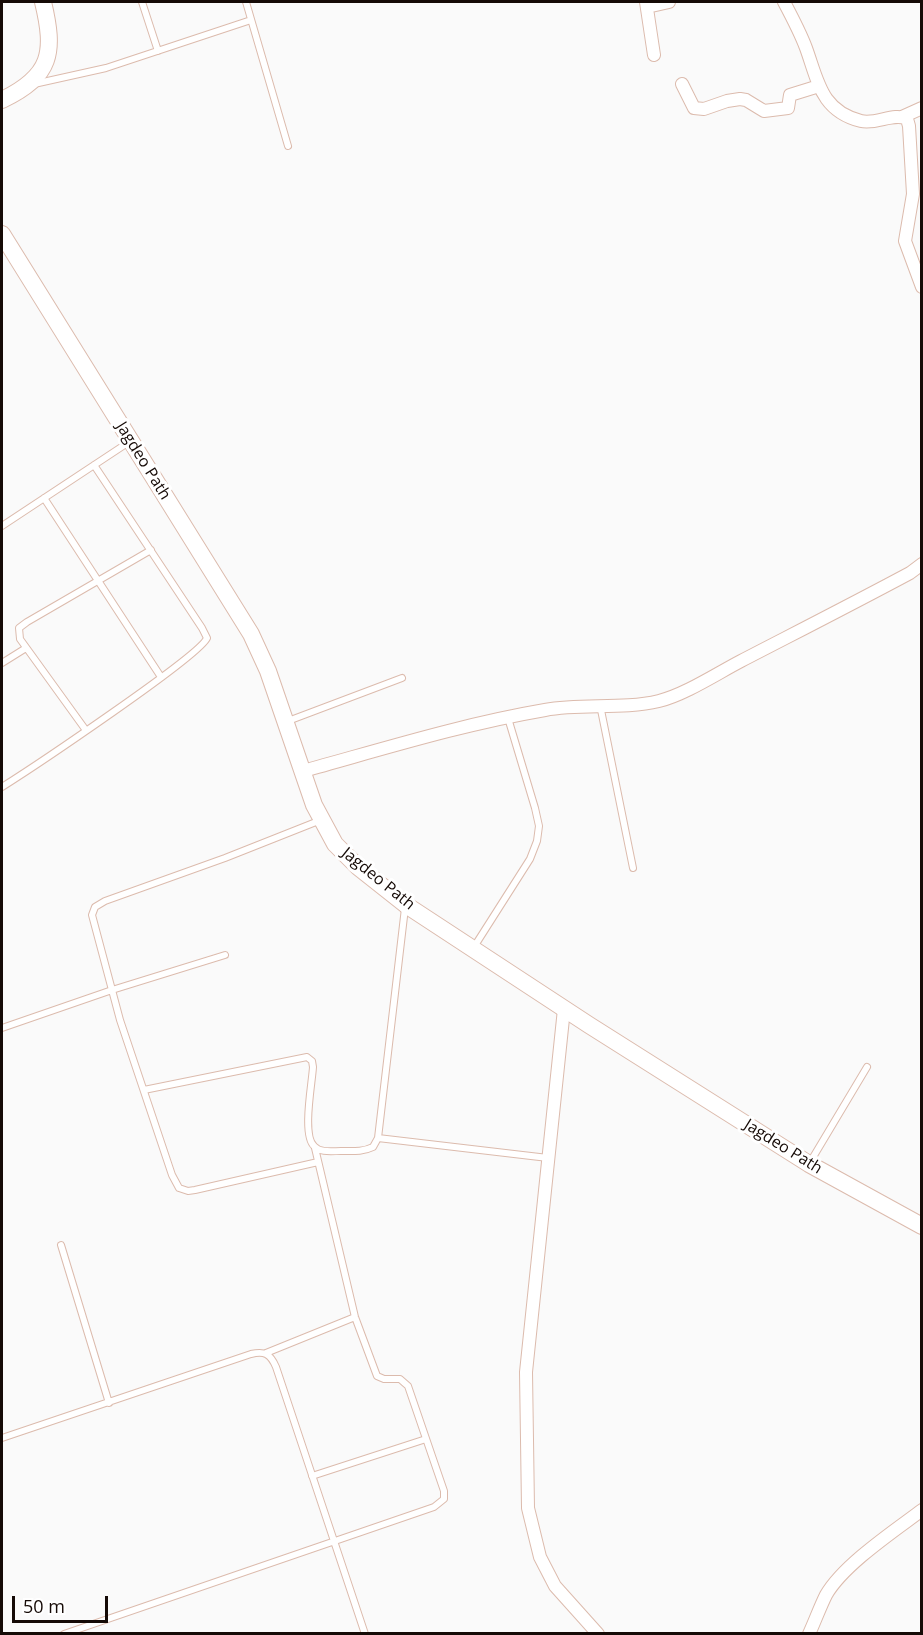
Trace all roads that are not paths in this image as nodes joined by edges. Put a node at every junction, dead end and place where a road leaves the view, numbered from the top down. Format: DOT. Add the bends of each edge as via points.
graph roads {
  1 [pos="43,2"];
  2 [pos="142,2"];
  3 [pos="246,2"];
  4 [pos="669,2"];
  5 [pos="784,2"];
  6 [pos="646,4"];
  7 [pos="251,20"];
  8 [pos="158,51"];
  9 [pos="654,55"];
  10 [pos="682,84"];
  11 [pos="28,85"];
  12 [pos="819,86"];
  13 [pos="2,100"];
  14 [pos="921,108"];
  15 [pos="903,117"];
  16 [pos="288,146"];
  17 [pos="2,234"];
  18 [pos="921,287"];
  19 [pos="130,441"];
  20 [pos="94,465"];
  21 [pos="44,498"];
  22 [pos="2,526"];
  23 [pos="151,550"];
  24 [pos="921,564"];
  25 [pos="98,582"];
  26 [pos="26,648"];
  27 [pos="2,663"];
  28 [pos="161,677"];
  29 [pos="402,678"];
  30 [pos="600,705"];
  31 [pos="508,717"];
  32 [pos="285,722"];
  33 [pos="85,729"];
  34 [pos="303,771"];
  35 [pos="2,787"];
  36 [pos="322,819"];
  37 [pos="633,868"];
  38 [pos="405,904"];
  39 [pos="473,949"];
  40 [pos="225,956"];
  41 [pos="112,990"];
  42 [pos="564,1009"];
  43 [pos="2,1028"];
  44 [pos="867,1067"];
  45 [pos="144,1090"];
  46 [pos="378,1138"];
  47 [pos="315,1148"];
  48 [pos="548,1158"];
  49 [pos="318,1162"];
  50 [pos="809,1164"];
  51 [pos="921,1226"];
  52 [pos="61,1245"];
  53 [pos="355,1317"];
  54 [pos="266,1353"];
  55 [pos="109,1403"];
  56 [pos="2,1438"];
  57 [pos="426,1439"];
  58 [pos="312,1476"];
  59 [pos="921,1510"];
  60 [pos="333,1541"];
  61 [pos="64,1634"];
  62 [pos="365,1634"];
  63 [pos="598,1634"];
  64 [pos="809,1634"];
  1 -- 11 [label="main road" via="50,49 46,63"];
  2 -- 8 [label="lane"];
  3 -- 7 [label="lane"];
  4 -- 6 [label="street"];
  5 -- 12 [label="street" via="802,36"];
  6 -- 9 [label="street"];
  7 -- 8 [label="lane"];
  7 -- 16 [label="lane"];
  8 -- 11 [label="lane" via="106,68"];
  10 -- 12 [label="street" via="694,108 743,99 767,111 788,108 790,95"];
  11 -- 13 [label="main road"];
  12 -- 15 [label="street" via="828,103 861,122"];
  14 -- 15 [label="street"];
  15 -- 18 [label="street" via="909,126 913,194 905,241"];
  17 -- 19 [label="main road, Jagdeo Path"];
  19 -- 20 [label="lane"];
  19 -- 32 [label="main road, Jagdeo Path" via="251,634"];
  20 -- 21 [label="lane"];
  20 -- 23 [label="lane"];
  21 -- 22 [label="lane"];
  21 -- 25 [label="lane"];
  23 -- 25 [label="lane"];
  23 -- 28 [label="lane" via="207,638"];
  24 -- 30 [label="street" via="676,693 660,700"];
  25 -- 26 [label="lane" via="21,626 19,635"];
  25 -- 28 [label="lane"];
  26 -- 27 [label="lane"];
  26 -- 33 [label="lane"];
  28 -- 33 [label="lane"];
  29 -- 32 [label="lane"];
  30 -- 31 [label="street"];
  30 -- 37 [label="lane"];
  31 -- 34 [label="street"];
  31 -- 39 [label="lane" via="536,808 537,842"];
  32 -- 34 [label="main road, Jagdeo Path"];
  33 -- 35 [label="lane"];
  34 -- 36 [label="main road, Jagdeo Path"];
  36 -- 38 [label="main road, Jagdeo Path" via="335,844"];
  36 -- 41 [label="lane" via="95,907 92,921"];
  38 -- 39 [label="main road, Jagdeo Path"];
  38 -- 46 [label="lane"];
  39 -- 42 [label="main road, Jagdeo Path"];
  40 -- 41 [label="lane"];
  41 -- 43 [label="lane"];
  41 -- 45 [label="lane"];
  42 -- 48 [label="street"];
  42 -- 50 [label="main road, Jagdeo Path"];
  44 -- 50 [label="lane"];
  45 -- 47 [label="lane" via="307,1057 313,1068 308,1134"];
  45 -- 49 [label="lane" via="172,1175 182,1190"];
  46 -- 47 [label="lane" via="373,1147 362,1150"];
  46 -- 48 [label="lane"];
  47 -- 49 [label="lane"];
  48 -- 63 [label="street" via="526,1372 528,1508 540,1557 555,1586"];
  49 -- 53 [label="lane"];
  50 -- 51 [label="main road, Jagdeo Path"];
  52 -- 55 [label="lane"];
  53 -- 54 [label="lane"];
  53 -- 57 [label="lane" via="377,1376 400,1379 408,1386"];
  54 -- 55 [label="lane" via="250,1354"];
  54 -- 58 [label="lane" via="276,1367"];
  55 -- 56 [label="lane"];
  57 -- 58 [label="lane"];
  57 -- 60 [label="lane" via="444,1491 442,1502"];
  58 -- 60 [label="lane"];
  59 -- 64 [label="street" via="871,1548 834,1584"];
  60 -- 61 [label="lane"];
  60 -- 62 [label="lane"];
}
